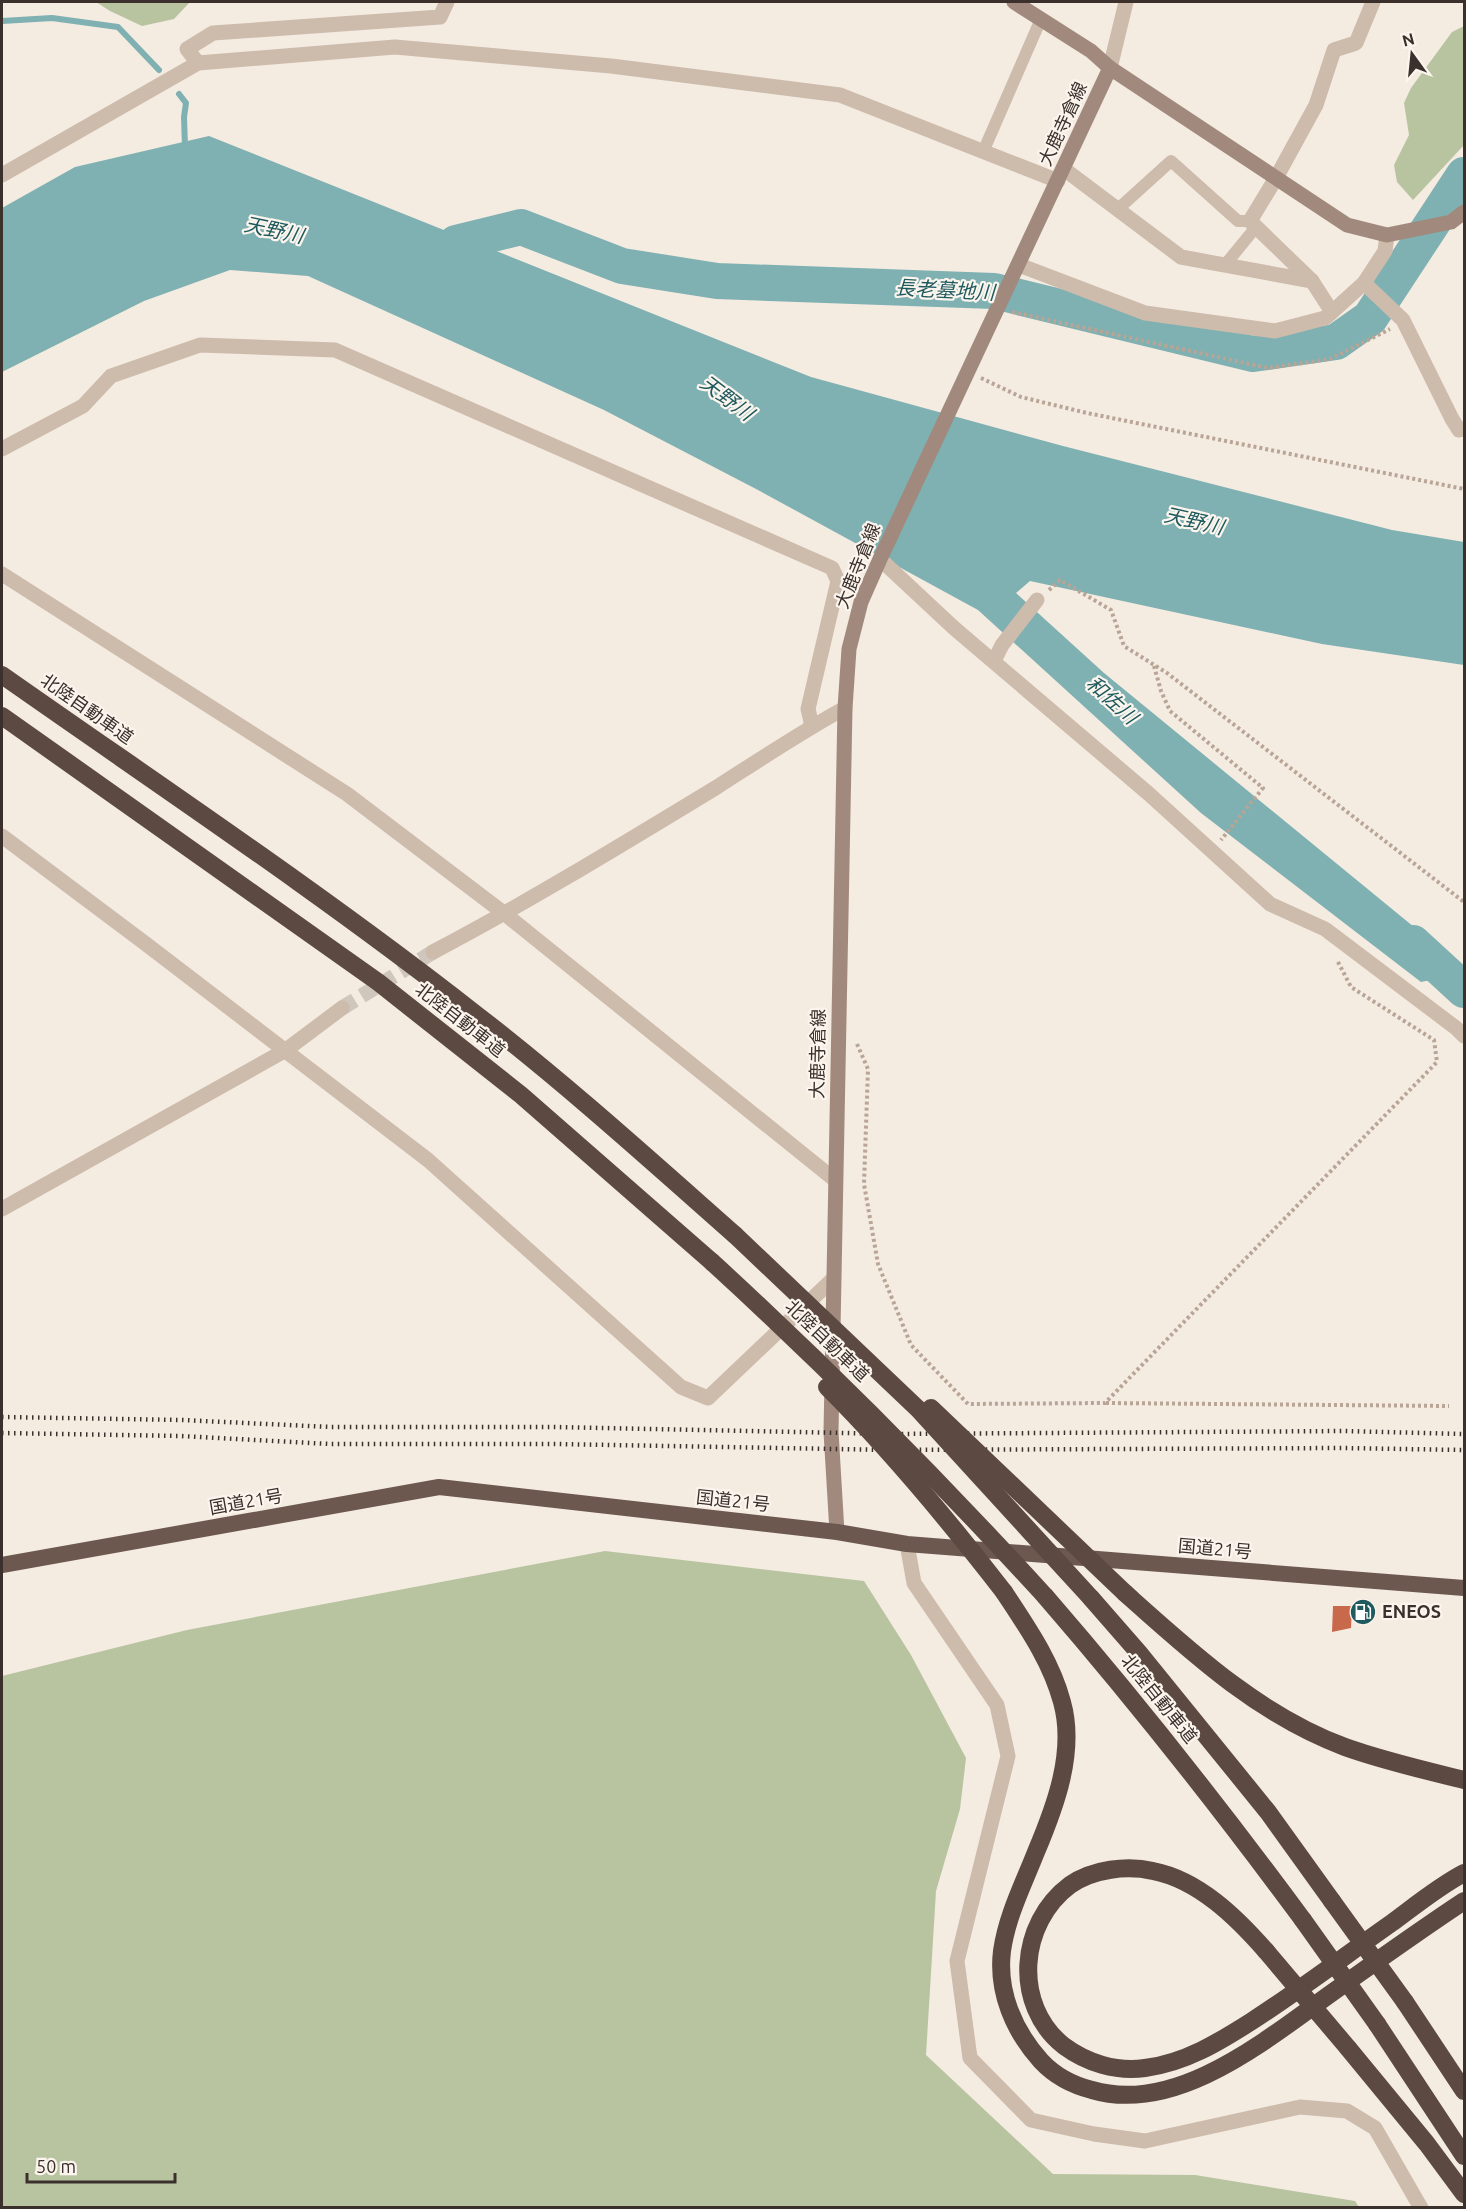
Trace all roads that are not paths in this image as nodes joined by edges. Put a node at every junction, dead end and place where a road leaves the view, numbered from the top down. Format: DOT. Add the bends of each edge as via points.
graph roads {
  1 [pos="447,2"];
  2 [pos="1014,2"];
  3 [pos="1126,2"];
  4 [pos="1373,2"];
  5 [pos="1041,19"];
  6 [pos="198,63"];
  7 [pos="1110,68"];
  8 [pos="983,152"];
  9 [pos="2,175"];
  10 [pos="1061,175"];
  11 [pos="1276,178"];
  12 [pos="1118,209"];
  13 [pos="1464,212"];
  14 [pos="1253,224"];
  15 [pos="1392,234"];
  16 [pos="1019,265"];
  17 [pos="1225,265"];
  18 [pos="1312,281"];
  19 [pos="1366,286"];
  20 [pos="1332,312"];
  21 [pos="1464,429"];
  22 [pos="2,449"];
  23 [pos="883,553"];
  24 [pos="2,574"];
  25 [pos="1037,600"];
  26 [pos="994,661"];
  27 [pos="2,675"];
  28 [pos="845,708"];
  29 [pos="2,716"];
  30 [pos="812,726"];
  31 [pos="2,836"];
  32 [pos="505,914"];
  33 [pos="433,952"];
  34 [pos="342,1008"];
  35 [pos="1464,1036"];
  36 [pos="286,1050"];
  37 [pos="835,1180"];
  38 [pos="2,1209"];
  39 [pos="708,1265"];
  40 [pos="832,1280"];
  41 [pos="820,1313"];
  42 [pos="837,1532"];
  43 [pos="907,1544"];
  44 [pos="2,1565"];
  45 [pos="1464,1588"];
  46 [pos="1464,1780"];
  47 [pos="1464,1873"];
  48 [pos="1464,1901"];
  49 [pos="1464,2091"];
  50 [pos="1464,2156"];
  51 [pos="1464,2194"];
  52 [pos="1421,2208"];
  1 -- 6 [label="street" via="440,17 213,33 187,49"];
  2 -- 5 [label="main road"];
  3 -- 7 [label="street"];
  4 -- 11 [label="street" via="1356,43 1334,50 1316,105"];
  5 -- 7 [label="main road"];
  5 -- 8 [label="lane"];
  6 -- 8 [label="street" via="395,47 611,66 840,95"];
  6 -- 9 [label="street"];
  7 -- 10 [label="main road, 大鹿寺倉線"];
  7 -- 11 [label="main road"];
  8 -- 10 [label="street"];
  10 -- 12 [label="street"];
  10 -- 16 [label="main road, 大鹿寺倉線"];
  11 -- 14 [label="street"];
  11 -- 15 [label="main road" via="1347,225"];
  12 -- 14 [label="lane" via="1171,161 1238,221"];
  12 -- 17 [label="street" via="1181,257"];
  13 -- 15 [label="main road" via="1451,222"];
  14 -- 17 [label="lane"];
  14 -- 18 [label="street"];
  15 -- 19 [label="street"];
  16 -- 20 [label="street" via="1145,313 1275,331 1325,318"];
  16 -- 23 [label="main road, 大鹿寺倉線"];
  17 -- 18 [label="street"];
  18 -- 20 [label="street"];
  19 -- 20 [label="street"];
  19 -- 21 [label="street" via="1400,317 1452,419 1459,430"];
  22 -- 30 [label="street" via="83,406 111,376 200,345 335,350 832,568 838,581 808,709"];
  23 -- 26 [label="street"];
  23 -- 28 [label="main road, 大鹿寺倉線" via="861,602 849,649"];
  24 -- 32 [label="street" via="347,794"];
  25 -- 26 [label="street"];
  26 -- 35 [label="street" via="1270,904 1325,930"];
  27 -- 41 [label="highway, 北陸自動車道, bridge" via="473,1012 735,1234"];
  28 -- 30 [label="street"];
  28 -- 37 [label="main road, 大鹿寺倉線"];
  29 -- 39 [label="highway, 北陸自動車道" via="378,982 580,1146"];
  30 -- 32 [label="street"];
  31 -- 36 [label="street"];
  32 -- 33 [label="street"];
  32 -- 37 [label="street"];
  34 -- 36 [label="street"];
  36 -- 38 [label="street"];
  36 -- 40 [label="street" via="428,1160 681,1387 708,1398"];
  37 -- 40 [label="main road, 大鹿寺倉線"];
  39 -- 48 [label="highway, bridge" via="880,1443 957,1532 1004,1592 1051,1671 1063,1704 1066,1734 1057,1797 1008,1922 1002,1954 1003,1990 1011,2018 1049,2070 1076,2086 1110,2096 1149,2094 1192,2082 1291,2022"];
  39 -- 50 [label="highway, 北陸自動車道, bridge" via="796,1339 900,1441 1045,1596 1173,1748 1304,1920"];
  40 -- 42 [label="main road, 大鹿寺倉線" via="831,1432"];
  41 -- 46 [label="highway, bridge" via="942,1417 1125,1593 1238,1689 1291,1722 1344,1746"];
  41 -- 49 [label="highway, 北陸自動車道, bridge" via="918,1409 1139,1653 1268,1812"];
  42 -- 43 [label="highway, 国道21号"];
  42 -- 44 [label="highway, 国道21号" via="439,1487"];
  43 -- 45 [label="highway, 国道21号"];
  43 -- 52 [label="street" via="914,1583 997,1705 1008,1756 957,1961 970,2058 1031,2120 1094,2134 1145,2141 1300,2107 1347,2111 1375,2128"];
  47 -- 51 [label="highway, bridge" via="1279,2003 1216,2043 1181,2060 1144,2068 1112,2068 1080,2058 1055,2039 1037,2013 1029,1988 1027,1958 1035,1929 1050,1905 1071,1884 1099,1872 1126,1868 1155,1871 1182,1881 1243,1925 1266,1951 1348,2048 1427,2144"];
}
